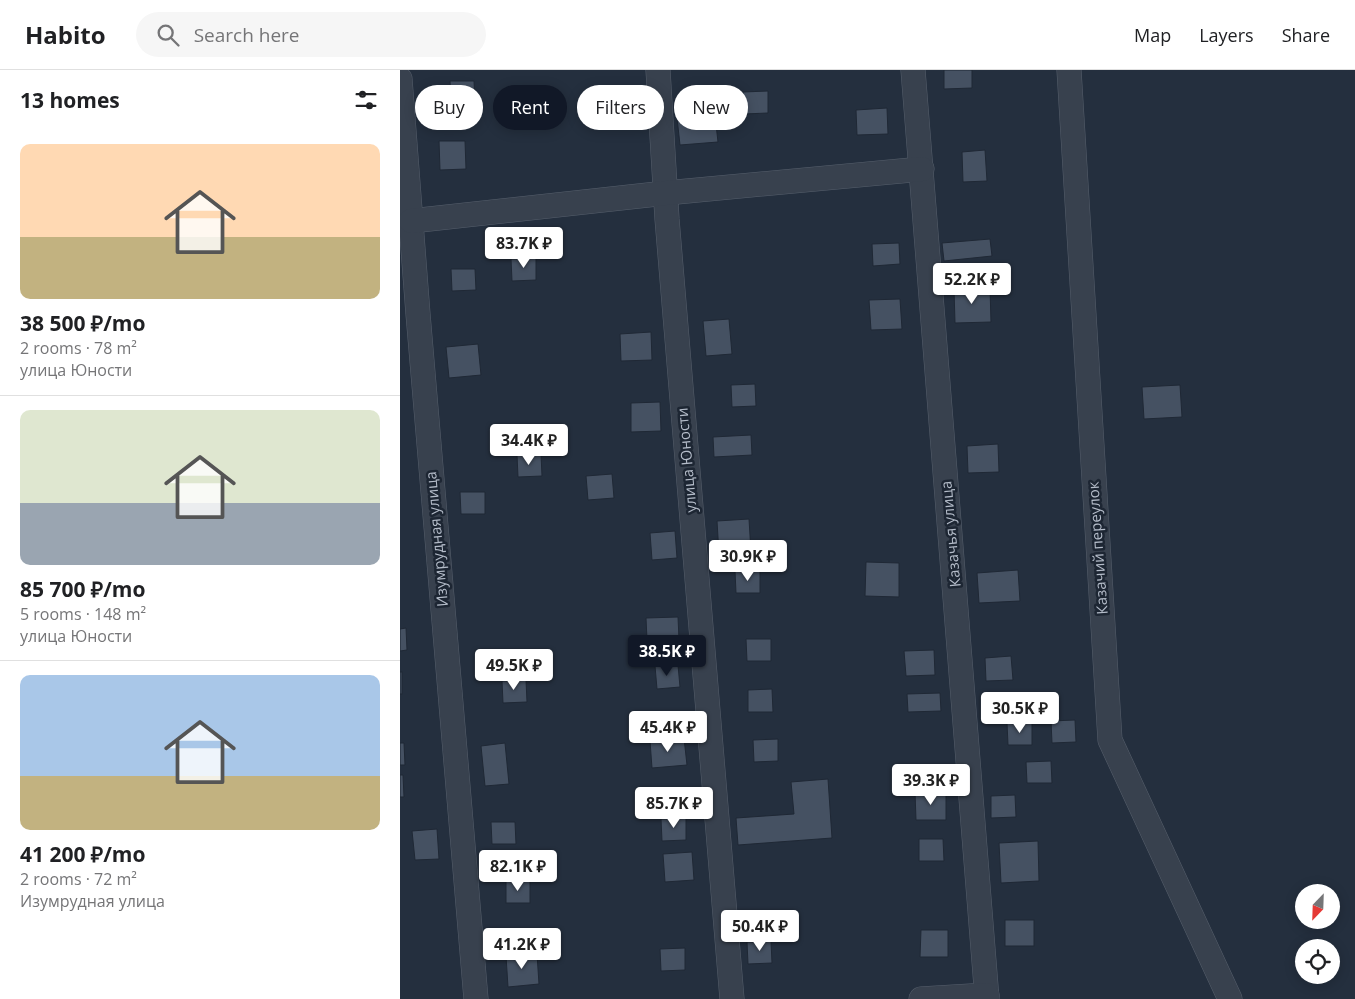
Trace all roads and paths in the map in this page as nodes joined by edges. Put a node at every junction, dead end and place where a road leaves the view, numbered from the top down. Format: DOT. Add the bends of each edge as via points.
graph roads {
  1 [pos="658,70"];
  2 [pos="913,70"];
  3 [pos="1069,70"];
  4 [pos="400,79"];
  5 [pos="922,170"];
  6 [pos="666,192"];
  7 [pos="411,221"];
  8 [pos="987,997"];
  9 [pos="476,999"];
  10 [pos="732,999"];
  11 [pos="921,999"];
  12 [pos="1230,999"];
  1 -- 6 [label="street, улица Юности"];
  2 -- 5 [label="street, Казачья улица"];
  3 -- 12 [label="street, Казачий переулок" via="1110,740"];
  4 -- 7 [label="street, Изумрудная улица"];
  5 -- 6 [label="street"];
  5 -- 8 [label="street, Казачья улица"];
  6 -- 7 [label="street"];
  6 -- 10 [label="street, улица Юности"];
  7 -- 9 [label="street, Изумрудная улица"];
  8 -- 11 [label="street"];
}
